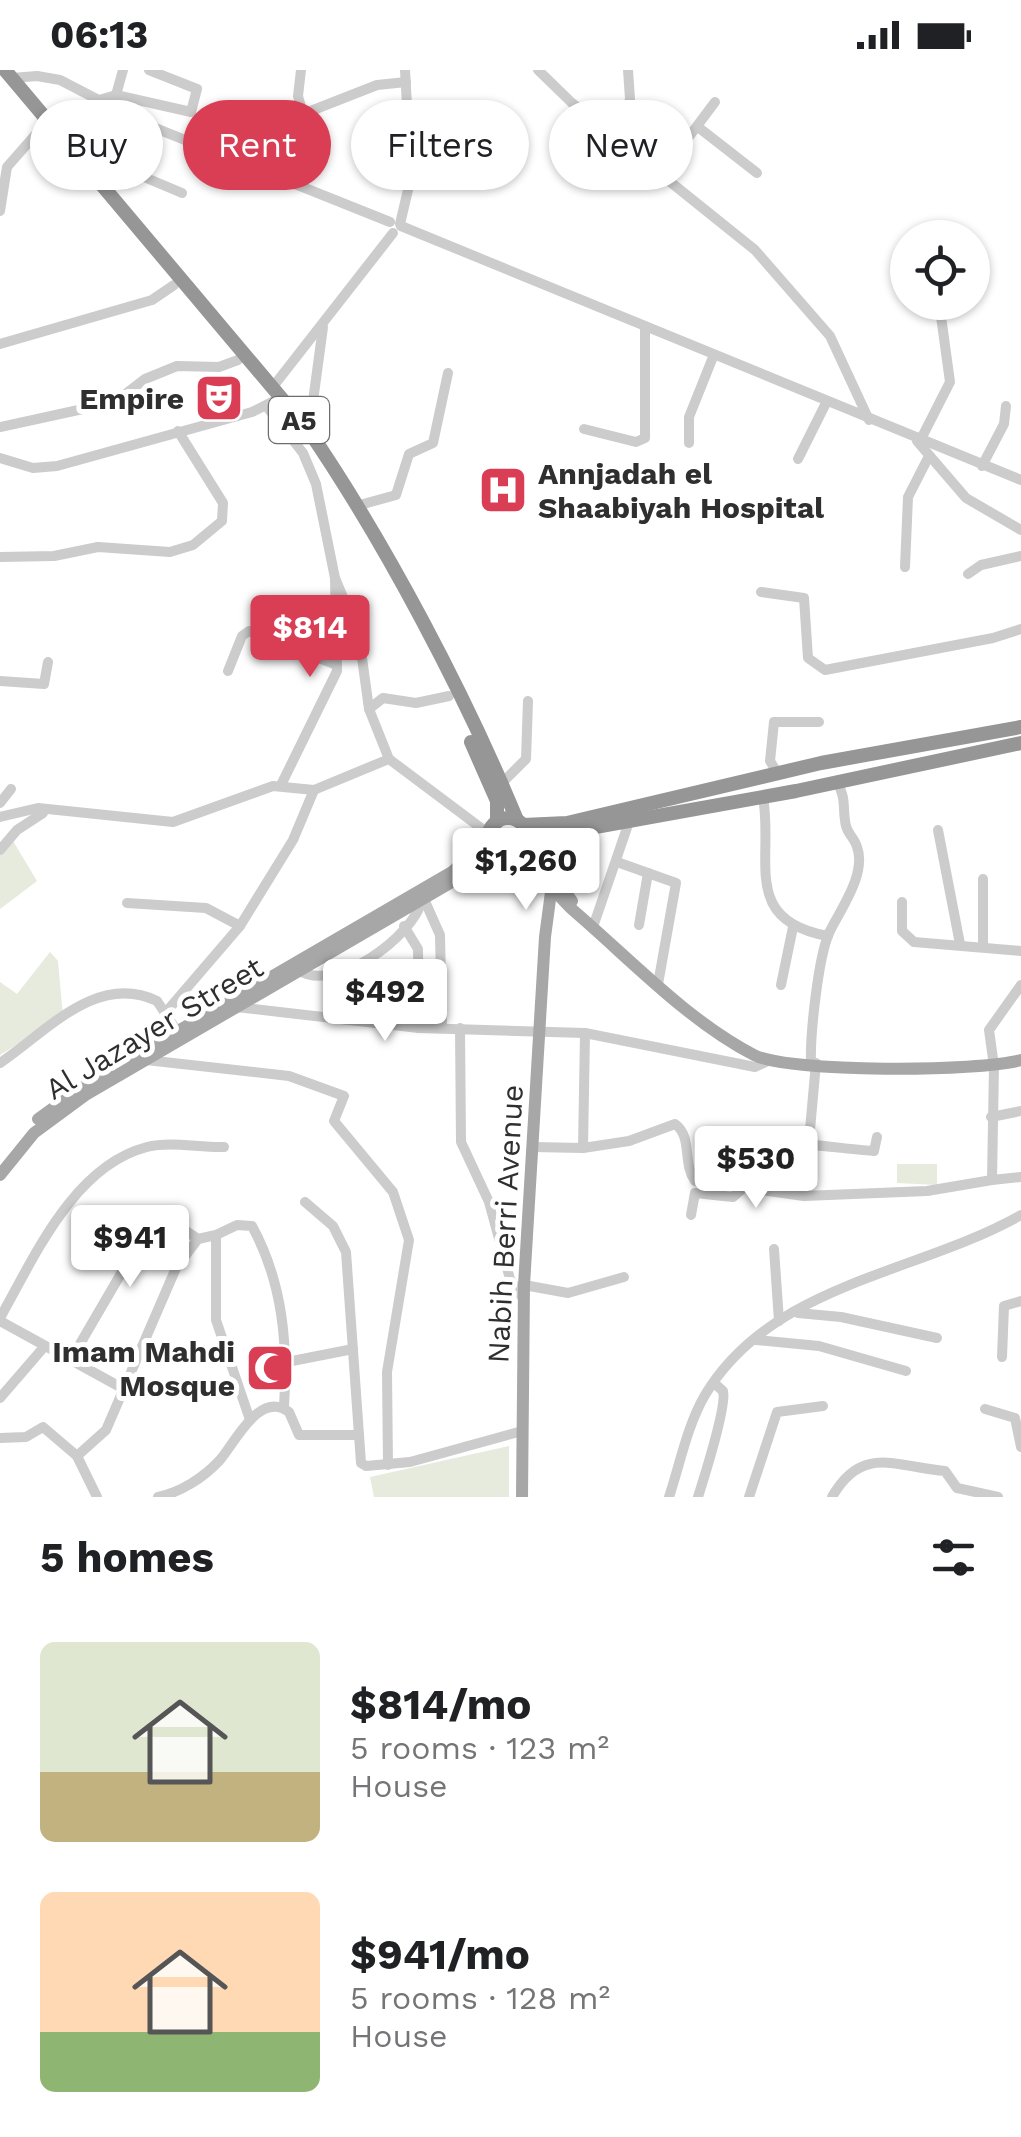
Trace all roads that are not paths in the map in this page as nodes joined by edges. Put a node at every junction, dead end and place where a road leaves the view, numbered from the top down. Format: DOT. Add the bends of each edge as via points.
graph roads {
  1 [pos="123,70"];
  2 [pos="149,70"];
  3 [pos="300,70"];
  4 [pos="538,70"];
  5 [pos="628,70"];
  6 [pos="6,74"];
  7 [pos="55,76"];
  8 [pos="405,76"];
  9 [pos="116,95"];
  10 [pos="30,100"];
  11 [pos="100,100"];
  12 [pos="571,100"];
  13 [pos="630,100"];
  14 [pos="715,102"];
  15 [pos="30,108"];
  16 [pos="698,127"];
  17 [pos="163,132"];
  18 [pos="693,132"];
  19 [pos="30,141"];
  20 [pos="757,173"];
  21 [pos="163,185"];
  22 [pos="96,190"];
  23 [pos="106,190"];
  24 [pos="683,190"];
  25 [pos="182,193"];
  26 [pos="0,211"];
  27 [pos="393,229"];
  28 [pos="174,285"];
  29 [pos="942,320"];
  30 [pos="324,326"];
  31 [pos="645,329"];
  32 [pos="0,344"];
  33 [pos="714,357"];
  34 [pos="238,360"];
  35 [pos="448,373"];
  36 [pos="271,399"];
  37 [pos="826,403"];
  38 [pos="1006,406"];
  39 [pos="869,420"];
  40 [pos="0,427"];
  41 [pos="584,429"];
  42 [pos="178,431"];
  43 [pos="309,431"];
  44 [pos="918,440"];
  45 [pos="689,442"];
  46 [pos="929,456"];
  47 [pos="0,458"];
  48 [pos="798,459"];
  49 [pos="982,466"];
  50 [pos="1021,480"];
  51 [pos="356,506"];
  52 [pos="1021,530"];
  53 [pos="1021,556"];
  54 [pos="0,557"];
  55 [pos="905,567"];
  56 [pos="968,574"];
  57 [pos="335,578"];
  58 [pos="760,592"];
  59 [pos="1021,628"];
  60 [pos="48,662"];
  61 [pos="337,665"];
  62 [pos="228,671"];
  63 [pos="0,680"];
  64 [pos="449,696"];
  65 [pos="528,700"];
  66 [pos="369,709"];
  67 [pos="819,722"];
  68 [pos="1021,727"];
  69 [pos="1021,743"];
  70 [pos="895,748"];
  71 [pos="866,754"];
  72 [pos="389,760"];
  73 [pos="898,770"];
  74 [pos="778,774"];
  75 [pos="868,776"];
  76 [pos="837,782"];
  77 [pos="502,783"];
  78 [pos="281,785"];
  79 [pos="11,790"];
  80 [pos="314,790"];
  81 [pos="763,797"];
  82 [pos="0,802"];
  83 [pos="59,810"];
  84 [pos="0,817"];
  85 [pos="630,819"];
  86 [pos="938,830"];
  87 [pos="491,831"];
  88 [pos="524,831"];
  89 [pos="0,850"];
  90 [pos="509,858"];
  91 [pos="616,862"];
  92 [pos="648,873"];
  93 [pos="983,879"];
  94 [pos="555,886"];
  95 [pos="422,899"];
  96 [pos="902,902"];
  97 [pos="127,903"];
  98 [pos="571,908"];
  99 [pos="552,916"];
  100 [pos="640,924"];
  101 [pos="240,926"];
  102 [pos="404,926"];
  103 [pos="793,927"];
  104 [pos="598,928"];
  105 [pos="828,936"];
  106 [pos="960,944"];
  107 [pos="983,946"];
  108 [pos="1021,952"];
  109 [pos="546,954"];
  110 [pos="298,970"];
  111 [pos="658,984"];
  112 [pos="781,984"];
  113 [pos="1021,984"];
  114 [pos="236,1007"];
  115 [pos="167,1011"];
  116 [pos="419,1028"];
  117 [pos="442,1028"];
  118 [pos="460,1028"];
  119 [pos="541,1030"];
  120 [pos="177,1032"];
  121 [pos="586,1034"];
  122 [pos="146,1060"];
  123 [pos="1021,1060"];
  124 [pos="768,1062"];
  125 [pos="0,1063"];
  126 [pos="814,1063"];
  127 [pos="994,1066"];
  128 [pos="1021,1111"];
  129 [pos="991,1117"];
  130 [pos="877,1137"];
  131 [pos="533,1147"];
  132 [pos="224,1148"];
  133 [pos="584,1148"];
  134 [pos="810,1148"];
  135 [pos="0,1161"];
  136 [pos="782,1174"];
  137 [pos="0,1175"];
  138 [pos="1021,1177"];
  139 [pos="992,1180"];
  140 [pos="742,1190"];
  141 [pos="804,1196"];
  142 [pos="306,1202"];
  143 [pos="690,1214"];
  144 [pos="1020,1216"];
  145 [pos="216,1235"];
  146 [pos="198,1240"];
  147 [pos="774,1248"];
  148 [pos="624,1277"];
  149 [pos="524,1284"];
  150 [pos="524,1300"];
  151 [pos="1021,1300"];
  152 [pos="797,1313"];
  153 [pos="0,1320"];
  154 [pos="779,1320"];
  155 [pos="937,1338"];
  156 [pos="756,1340"];
  157 [pos="44,1347"];
  158 [pos="353,1348"];
  159 [pos="1002,1358"];
  160 [pos="70,1361"];
  161 [pos="287,1362"];
  162 [pos="906,1371"];
  163 [pos="714,1383"];
  164 [pos="122,1388"];
  165 [pos="0,1398"];
  166 [pos="823,1406"];
  167 [pos="284,1408"];
  168 [pos="985,1410"];
  169 [pos="250,1417"];
  170 [pos="522,1431"];
  171 [pos="360,1435"];
  172 [pos="0,1438"];
  173 [pos="1021,1447"];
  174 [pos="76,1456"];
  175 [pos="388,1465"];
  176 [pos="97,1497"];
  177 [pos="158,1497"];
  178 [pos="522,1497"];
  179 [pos="669,1497"];
  180 [pos="698,1497"];
  181 [pos="749,1497"];
  182 [pos="832,1497"];
  183 [pos="998,1497"];
  1 -- 9 [label="street"];
  2 -- 9 [label="street" via="197,89 191,112"];
  3 -- 8 [label="street" via="303,114"];
  4 -- 12 [label="street"];
  5 -- 13 [label="street"];
  6 -- 7 [label="street"];
  6 -- 10 [label="highway, A5"];
  6 -- 15 [label="highway, A5"];
  7 -- 10 [label="street"];
  7 -- 11 [label="street"];
  8 -- 27 [label="street" via="411,177"];
  9 -- 11 [label="street"];
  14 -- 16 [label="street"];
  16 -- 18 [label="street"];
  16 -- 20 [label="street"];
  17 -- 27 [label="street"];
  19 -- 26 [label="street" via="7,167"];
  21 -- 25 [label="street"];
  22 -- 28 [label="highway, A5"];
  23 -- 36 [label="highway, A5"];
  24 -- 39 [label="street" via="767,263 830,336"];
  27 -- 30 [label="street"];
  27 -- 31 [label="street"];
  28 -- 32 [label="street" via="126,309"];
  28 -- 34 [label="highway, A5"];
  29 -- 44 [label="street" via="950,382"];
  30 -- 36 [label="street"];
  30 -- 43 [label="street"];
  31 -- 33 [label="street"];
  31 -- 41 [label="street" via="644,438 636,442"];
  33 -- 37 [label="street"];
  33 -- 45 [label="street" via="689,416"];
  34 -- 36 [label="highway, A5"];
  34 -- 40 [label="street" via="219,367 177,366 114,402"];
  35 -- 51 [label="street" via="430,446 409,454 396,495"];
  36 -- 42 [label="street"];
  36 -- 43 [label="highway, A5"];
  36 -- 57 [label="street" via="316,484"];
  36 -- 64 [label="highway, A5" via="345,497"];
  37 -- 39 [label="street"];
  37 -- 48 [label="street"];
  38 -- 49 [label="street"];
  39 -- 44 [label="street"];
  42 -- 47 [label="street" via="56,466 33,468"];
  42 -- 54 [label="street" via="222,503 222,521 206,536 170,552 98,547"];
  43 -- 51 [label="highway, A5"];
  44 -- 46 [label="street"];
  44 -- 49 [label="street"];
  46 -- 52 [label="street" via="966,498"];
  46 -- 55 [label="street" via="908,496"];
  49 -- 50 [label="street"];
  51 -- 77 [label="highway, A5"];
  53 -- 56 [label="street"];
  57 -- 61 [label="street"];
  57 -- 66 [label="street" via="355,620"];
  58 -- 59 [label="street" via="804,598 808,658 824,670"];
  60 -- 63 [label="street" via="40,685"];
  61 -- 62 [label="street" via="250,631"];
  61 -- 78 [label="street"];
  64 -- 66 [label="street" via="416,703 384,698"];
  64 -- 87 [label="highway, A5" via="490,782"];
  65 -- 77 [label="street" via="526,760"];
  66 -- 72 [label="street"];
  67 -- 74 [label="street" via="774,722 770,762"];
  68 -- 70 [label="highway"];
  69 -- 73 [label="highway"];
  70 -- 71 [label="highway"];
  70 -- 73 [label="highway" via="887,758"];
  71 -- 74 [label="highway"];
  71 -- 75 [label="highway" via="874,767"];
  72 -- 80 [label="street"];
  72 -- 87 [label="street"];
  73 -- 75 [label="highway"];
  74 -- 88 [label="highway"];
  75 -- 76 [label="highway"];
  76 -- 81 [label="highway"];
  76 -- 105 [label="street" via="858,854"];
  77 -- 88 [label="highway, A5"];
  78 -- 80 [label="street"];
  78 -- 83 [label="street" via="173,822"];
  79 -- 82 [label="street"];
  80 -- 101 [label="street" via="293,840"];
  81 -- 85 [label="highway"];
  81 -- 103 [label="street" via="766,892"];
  83 -- 84 [label="street" via="30,808"];
  83 -- 89 [label="street" via="35,815"];
  85 -- 88 [label="highway"];
  85 -- 91 [label="street"];
  86 -- 106 [label="street"];
  87 -- 88 [label="highway"];
  87 -- 90 [label="highway" via="494,852"];
  87 -- 120 [label="main road, Al Jazayer Street" via="476,855 452,872"];
  88 -- 90 [label="highway" via="519,855"];
  88 -- 94 [label="main road"];
  90 -- 94 [label="main road"];
  90 -- 95 [label="main road, Al Jazayer Street" via="481,865"];
  91 -- 92 [label="street"];
  91 -- 104 [label="street"];
  92 -- 100 [label="street"];
  92 -- 111 [label="street" via="676,883"];
  93 -- 107 [label="street"];
  94 -- 98 [label="main road"];
  94 -- 99 [label="main road"];
  94 -- 104 [label="main road"];
  94 -- 109 [label="main road"];
  95 -- 102 [label="street"];
  95 -- 110 [label="main road, Al Jazayer Street"];
  95 -- 117 [label="street" via="440,935"];
  96 -- 106 [label="street" via="908,939"];
  97 -- 101 [label="street" via="206,908"];
  98 -- 99 [label="main road"];
  98 -- 104 [label="main road"];
  99 -- 109 [label="main road"];
  101 -- 115 [label="street"];
  102 -- 110 [label="street" via="358,968 330,974"];
  102 -- 116 [label="street" via="418,949"];
  103 -- 105 [label="street"];
  103 -- 112 [label="street"];
  104 -- 111 [label="main road"];
  105 -- 126 [label="street" via="812,1032"];
  106 -- 107 [label="street"];
  107 -- 108 [label="street"];
  109 -- 119 [label="main road, Nabih Berri Avenue"];
  110 -- 114 [label="main road, Al Jazayer Street"];
  111 -- 124 [label="main road"];
  113 -- 127 [label="street" via="992,1023"];
  114 -- 116 [label="street"];
  114 -- 122 [label="main road, Al Jazayer Street"];
  115 -- 120 [label="street"];
  115 -- 125 [label="street" via="133,994 94,998"];
  116 -- 117 [label="street"];
  117 -- 118 [label="street"];
  118 -- 119 [label="street"];
  118 -- 150 [label="street" via="461,1142 489,1202 510,1279"];
  119 -- 121 [label="street"];
  119 -- 131 [label="main road, Nabih Berri Avenue"];
  120 -- 135 [label="main road, Al Jazayer Street" via="53,1106"];
  121 -- 124 [label="street" via="740,1065"];
  121 -- 133 [label="street"];
  122 -- 137 [label="main road, Al Jazayer Street" via="50,1120"];
  122 -- 175 [label="street" via="289,1076 344,1096 335,1122 393,1192 409,1240 387,1372"];
  123 -- 127 [label="main road"];
  124 -- 126 [label="main road"];
  126 -- 127 [label="main road"];
  126 -- 134 [label="street"];
  127 -- 129 [label="street"];
  128 -- 129 [label="street"];
  129 -- 139 [label="street"];
  130 -- 134 [label="street" via="874,1151"];
  131 -- 133 [label="street"];
  131 -- 149 [label="main road, Nabih Berri Avenue"];
  132 -- 153 [label="street" via="146,1147 105,1169 56,1225"];
  133 -- 140 [label="street" via="675,1124 696,1181"];
  134 -- 136 [label="street" via="756,1143 752,1158 768,1173"];
  134 -- 141 [label="street"];
  138 -- 139 [label="street"];
  139 -- 141 [label="street" via="928,1191"];
  140 -- 141 [label="street"];
  140 -- 143 [label="street" via="733,1197 695,1192"];
  142 -- 158 [label="street" via="327,1219 346,1252"];
  144 -- 152 [label="street" via="933,1257 840,1287"];
  145 -- 146 [label="street"];
  145 -- 161 [label="street" via="237,1225 254,1229 280,1302"];
  145 -- 169 [label="street" via="216,1320"];
  146 -- 160 [label="street" via="154,1217"];
  146 -- 164 [label="street" via="176,1268"];
  147 -- 154 [label="street"];
  148 -- 149 [label="street" via="568,1293"];
  149 -- 150 [label="main road, Nabih Berri Avenue"];
  150 -- 170 [label="main road, Nabih Berri Avenue"];
  151 -- 159 [label="street" via="1004,1306"];
  152 -- 154 [label="street"];
  152 -- 155 [label="street"];
  153 -- 157 [label="street"];
  154 -- 156 [label="street"];
  156 -- 162 [label="street" via="819,1346"];
  156 -- 163 [label="street"];
  157 -- 160 [label="street"];
  157 -- 165 [label="street"];
  158 -- 161 [label="street"];
  158 -- 171 [label="street"];
  160 -- 164 [label="street"];
  161 -- 167 [label="street"];
  163 -- 179 [label="street"];
  163 -- 180 [label="street" via="726,1404"];
  164 -- 174 [label="street" via="106,1430"];
  166 -- 181 [label="street" via="777,1412"];
  167 -- 169 [label="street"];
  167 -- 171 [label="street" via="298,1434"];
  168 -- 173 [label="street" via="1015,1418"];
  169 -- 177 [label="street" via="216,1464 188,1486"];
  170 -- 175 [label="street"];
  170 -- 178 [label="main road, Nabih Berri Avenue"];
  171 -- 175 [label="street" via="362,1465"];
  172 -- 174 [label="street" via="44,1428"];
  174 -- 176 [label="street"];
  182 -- 183 [label="street" via="849,1472 878,1461 945,1471 957,1488"];
}
